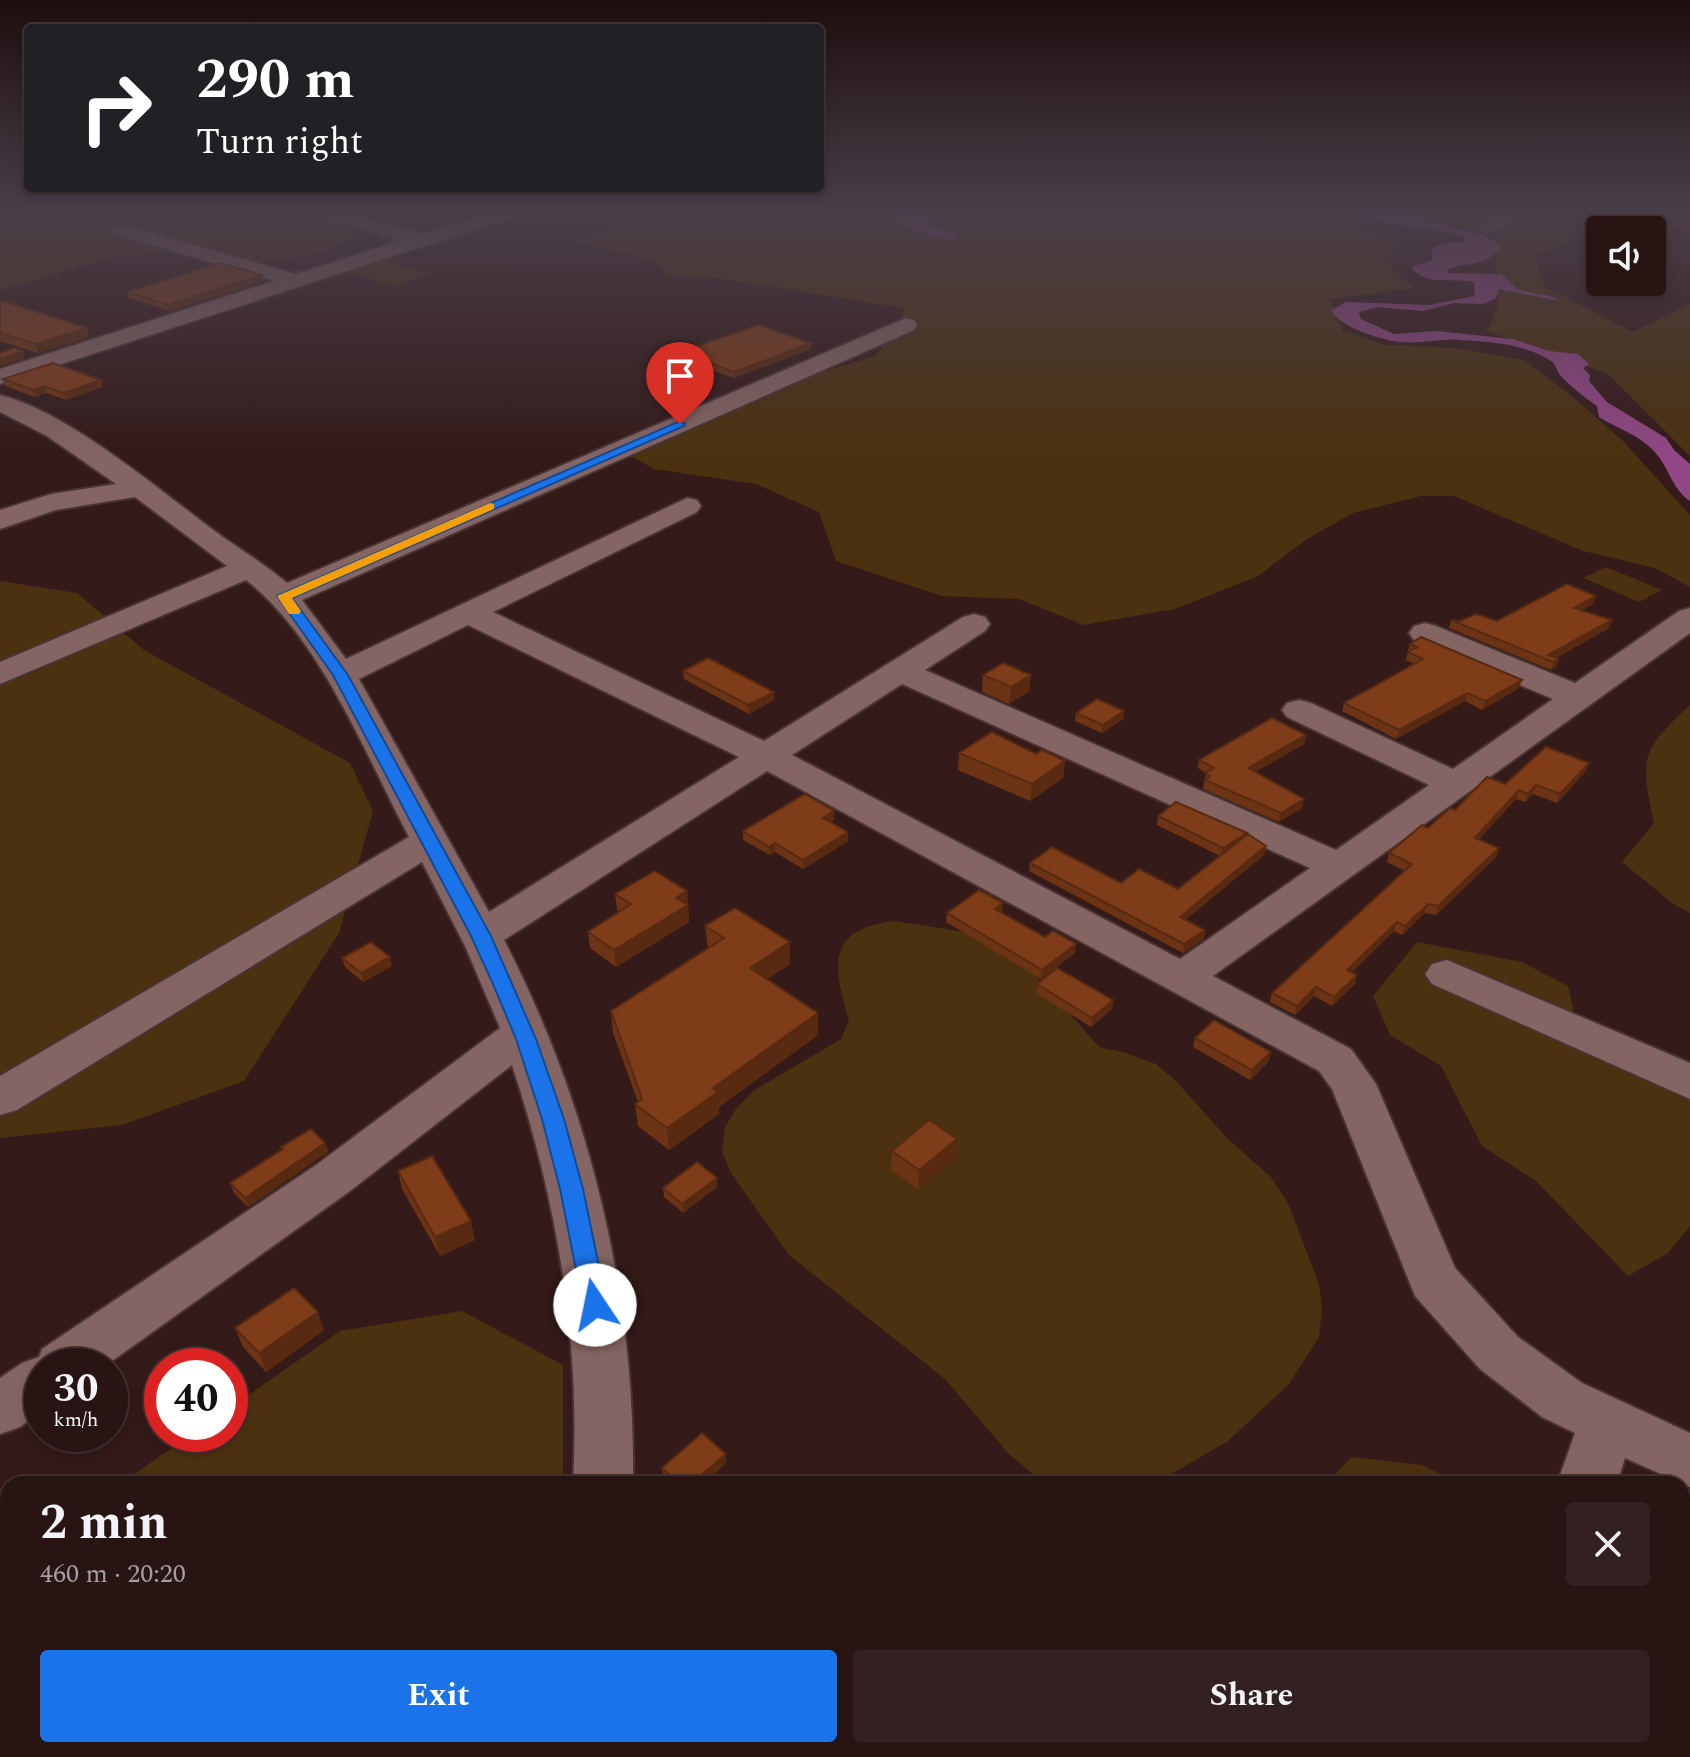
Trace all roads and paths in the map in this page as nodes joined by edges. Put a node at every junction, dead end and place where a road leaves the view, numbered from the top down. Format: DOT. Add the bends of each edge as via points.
graph roads {
  1 [pos="253,295"];
  2 [pos="906,325"];
  3 [pos="0,377"];
  4 [pos="0,402"];
  5 [pos="142,488"];
  6 [pos="687,506"];
  7 [pos="0,520"];
  8 [pos="246,569"];
  9 [pos="284,596"];
  10 [pos="469,613"];
  11 [pos="1690,618"];
  12 [pos="974,624"];
  13 [pos="1425,633"];
  14 [pos="900,671"];
  15 [pos="0,674"];
  16 [pos="340,675"];
  17 [pos="1579,697"];
  18 [pos="1299,710"];
  19 [pos="766,756"];
  20 [pos="1456,784"];
  21 [pos="430,841"];
  22 [pos="1339,866"];
  23 [pos="481,936"];
  24 [pos="1447,974"];
  25 [pos="1183,977"];
  26 [pos="524,1033"];
  27 [pos="1690,1082"];
  28 [pos="0,1098"];
  29 [pos="88,1348"];
  30 [pos="24,1392"];
  31 [pos="0,1409"];
  32 [pos="1607,1422"];
  33 [pos="1690,1461"];
  34 [pos="604,1476"];
  35 [pos="1590,1476"];
  1 -- 3 [label="street"];
  2 -- 9 [label="street"];
  4 -- 5 [label="street" via="76,440"];
  5 -- 7 [label="street" via="51,502"];
  5 -- 8 [label="street"];
  6 -- 10 [label="street"];
  8 -- 9 [label="street"];
  8 -- 15 [label="street"];
  9 -- 16 [label="street"];
  10 -- 16 [label="street"];
  10 -- 19 [label="street"];
  11 -- 17 [label="street"];
  12 -- 14 [label="street"];
  13 -- 17 [label="street"];
  14 -- 19 [label="street"];
  14 -- 22 [label="street"];
  16 -- 21 [label="street"];
  17 -- 20 [label="street"];
  18 -- 20 [label="street"];
  19 -- 23 [label="street"];
  19 -- 25 [label="street"];
  20 -- 22 [label="street"];
  21 -- 23 [label="street"];
  21 -- 28 [label="street"];
  22 -- 25 [label="street"];
  23 -- 26 [label="street"];
  24 -- 27 [label="street"];
  25 -- 32 [label="street" via="1335,1060 1353,1084 1434,1281 1499,1353 1562,1400"];
  26 -- 29 [label="street" via="333,1178"];
  26 -- 34 [label="street" via="572,1189 595,1305 606,1444"];
  30 -- 31 [label="street"];
  32 -- 33 [label="street"];
  32 -- 35 [label="street"];
}
